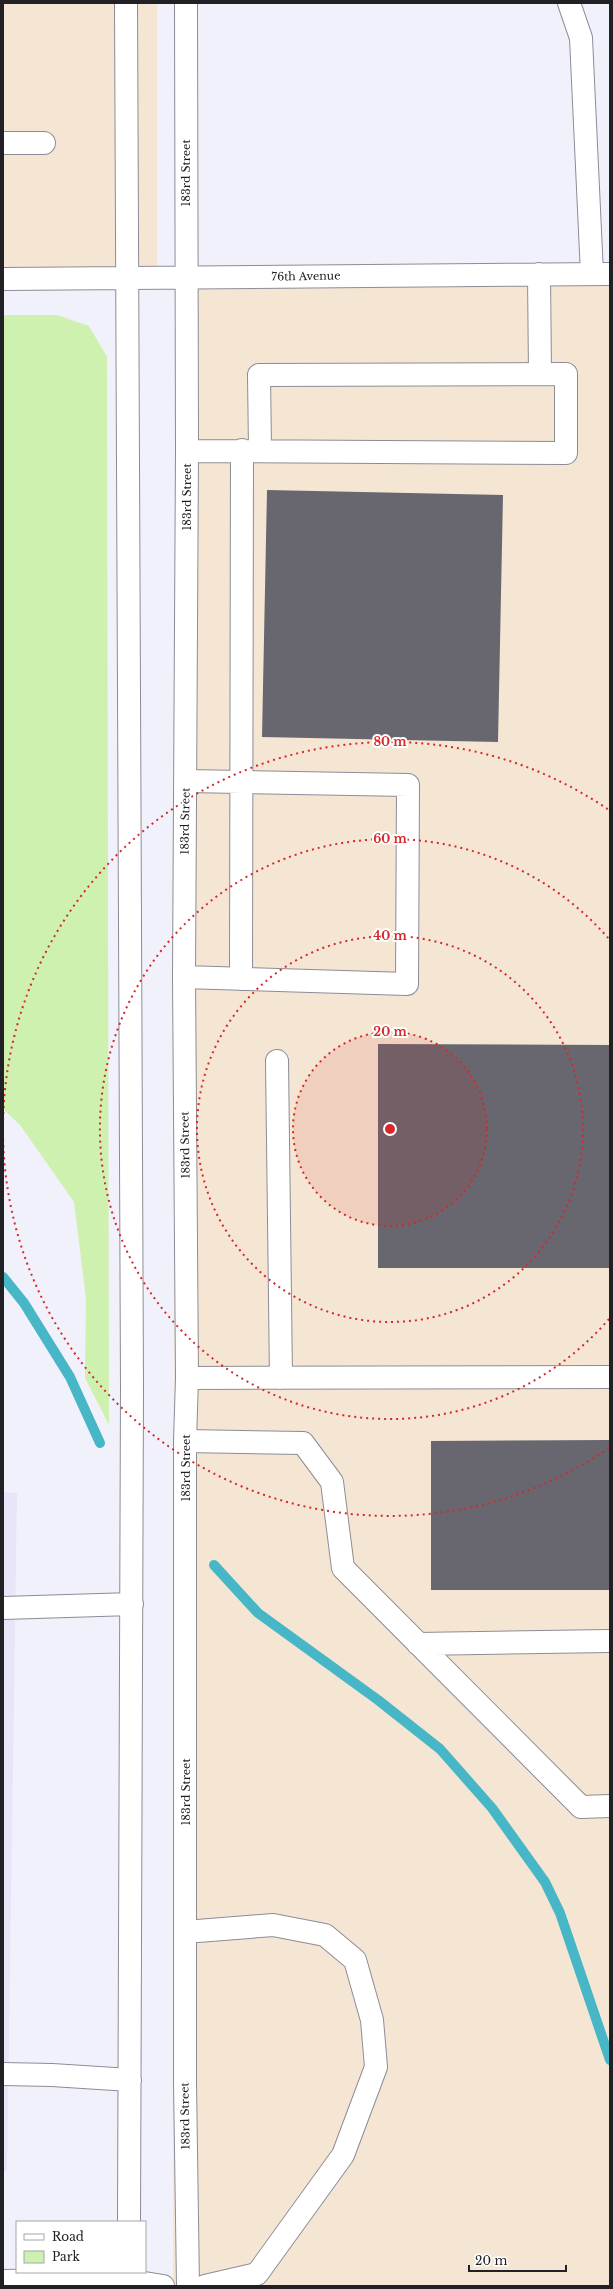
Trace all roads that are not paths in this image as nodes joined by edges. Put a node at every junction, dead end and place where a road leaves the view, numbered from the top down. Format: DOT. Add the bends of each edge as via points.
graph roads {
  1 [pos="126,3"];
  2 [pos="186,3"];
  3 [pos="569,3"];
  4 [pos="3,143"];
  5 [pos="44,143"];
  6 [pos="539,274"];
  7 [pos="601,274"];
  8 [pos="186,277"];
  9 [pos="127,278"];
  10 [pos="3,279"];
  11 [pos="540,374"];
  12 [pos="251,450"];
  13 [pos="187,451"];
  14 [pos="186,781"];
  15 [pos="243,782"];
  16 [pos="184,977"];
  17 [pos="241,979"];
  18 [pos="277,1061"];
  19 [pos="610,1377"];
  20 [pos="187,1378"];
  21 [pos="281,1378"];
  22 [pos="185,1441"];
  23 [pos="132,1604"];
  24 [pos="3,1608"];
  25 [pos="610,1641"];
  26 [pos="418,1644"];
  27 [pos="610,1806"];
  28 [pos="185,1932"];
  29 [pos="3,2074"];
  30 [pos="130,2080"];
  31 [pos="129,2221"];
  32 [pos="129,2280"];
  33 [pos="3,2281"];
  34 [pos="3,2286"];
  35 [pos="163,2286"];
  36 [pos="188,2286"];
  37 [pos="206,2286"];
  1 -- 9 [label="street"];
  2 -- 8 [label="street, 183rd Street"];
  3 -- 7 [label="street" via="581,38"];
  4 -- 5 [label="street"];
  6 -- 7 [label="street, 76th Avenue"];
  6 -- 8 [label="street, 76th Avenue"];
  6 -- 11 [label="street"];
  8 -- 9 [label="street, 76th Avenue"];
  8 -- 13 [label="street, 183rd Street"];
  9 -- 10 [label="street, 76th Avenue"];
  9 -- 23 [label="street"];
  11 -- 12 [label="street" via="259,375"];
  11 -- 12 [label="street" via="566,374 566,453"];
  12 -- 13 [label="street"];
  12 -- 15 [label="street"];
  13 -- 14 [label="street, 183rd Street"];
  14 -- 15 [label="street"];
  14 -- 16 [label="street, 183rd Street"];
  15 -- 17 [label="street"];
  15 -- 17 [label="street" via="408,785 408,984"];
  16 -- 17 [label="street"];
  16 -- 20 [label="street, 183rd Street"];
  18 -- 21 [label="street"];
  19 -- 21 [label="street"];
  20 -- 21 [label="street"];
  20 -- 22 [label="street, 183rd Street"];
  22 -- 26 [label="street" via="303,1443 332,1482 343,1568"];
  22 -- 28 [label="street, 183rd Street"];
  23 -- 24 [label="street"];
  23 -- 30 [label="street"];
  25 -- 26 [label="street"];
  26 -- 27 [label="street" via="581,1807"];
  28 -- 36 [label="street, 183rd Street"];
  28 -- 37 [label="street" via="273,1926 325,1935 355,1960 372,2020 376,2067 343,2155 257,2274"];
  29 -- 30 [label="street" via="52,2074"];
  30 -- 31 [label="street"];
  32 -- 33 [label="street"];
  32 -- 35 [label="street"];
  33 -- 34 [label="street"];
}
